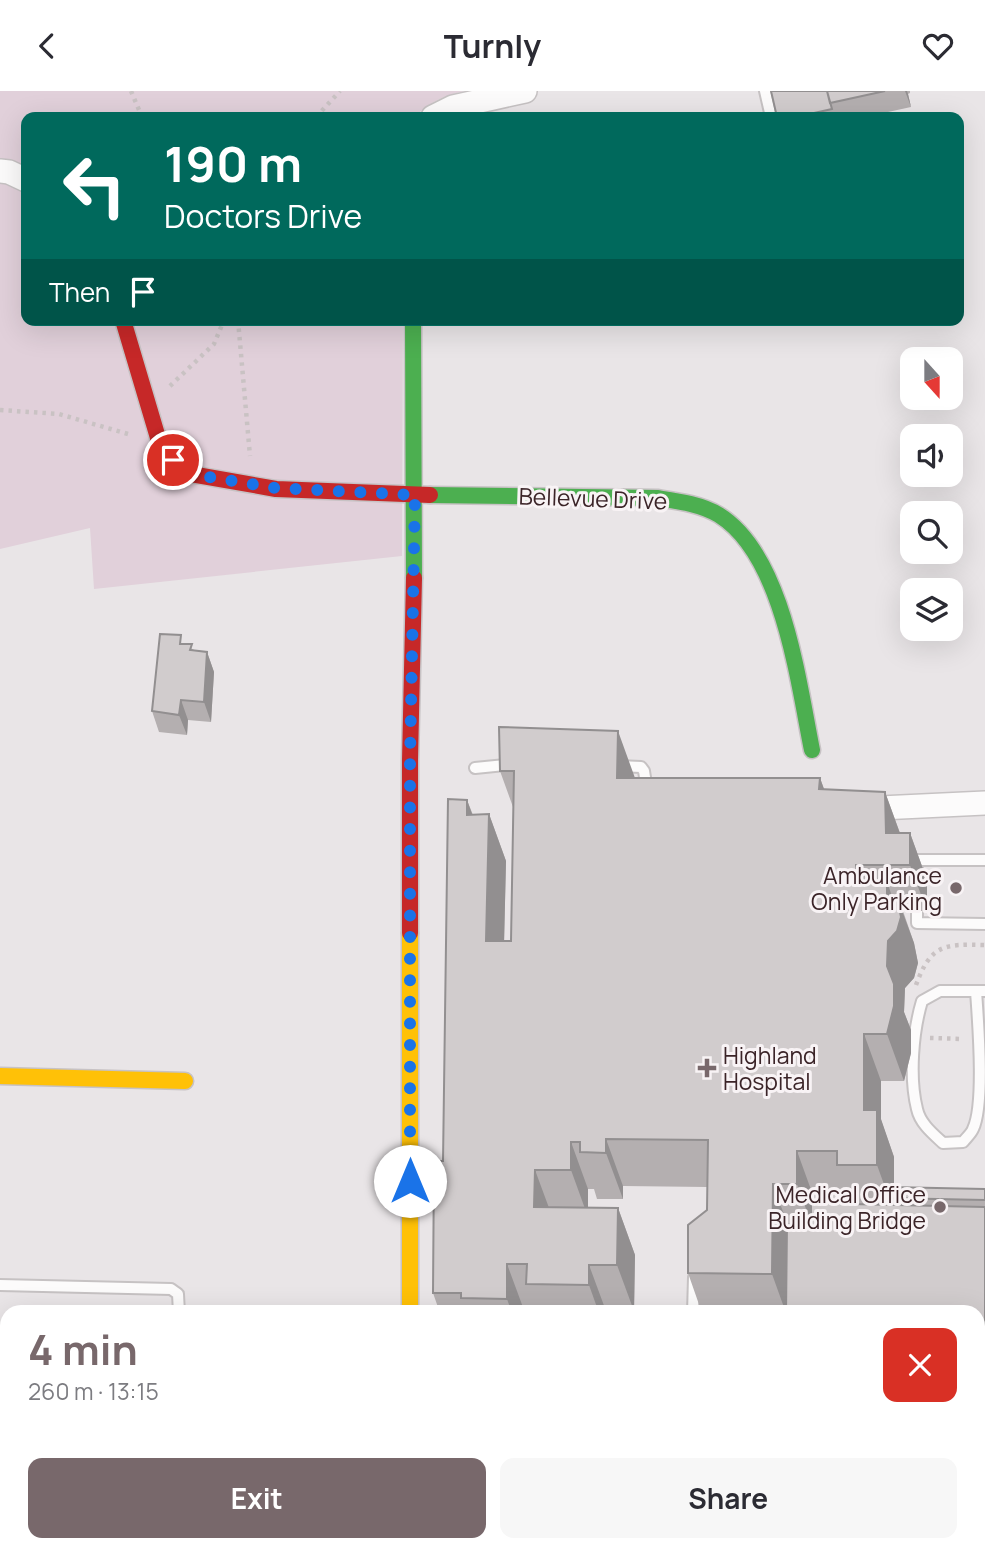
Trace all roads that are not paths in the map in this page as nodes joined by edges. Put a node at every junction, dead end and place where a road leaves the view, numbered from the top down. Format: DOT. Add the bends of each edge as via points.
graph roads {
  1 [pos="525,91"];
  2 [pos="765,91"];
  3 [pos="443,112"];
  4 [pos="770,112"];
  5 [pos="0,171"];
  6 [pos="21,178"];
  7 [pos="125,326"];
  8 [pos="413,326"];
  9 [pos="415,495"];
  10 [pos="812,750"];
  11 [pos="528,764"];
  12 [pos="606,766"];
  13 [pos="475,768"];
  14 [pos="651,799"];
  15 [pos="985,803"];
  16 [pos="841,810"];
  17 [pos="985,860"];
  18 [pos="985,925"];
  19 [pos="980,991"];
  20 [pos="0,1076"];
  21 [pos="185,1081"];
  22 [pos="694,1264"];
  23 [pos="0,1285"];
  24 [pos="179,1305"];
  25 [pos="410,1305"];
  26 [pos="693,1305"];
  1 -- 3 [label="street"];
  2 -- 4 [label="lane"];
  5 -- 6 [label="street"];
  7 -- 9 [label="street, Bellevue Drive" via="161,448 185,473 276,488"];
  8 -- 9 [label="street"];
  9 -- 10 [label="street, Bellevue Drive" via="657,498 692,503 722,516 747,540 766,569 779,603"];
  9 -- 25 [label="street"];
  11 -- 13 [label="lane"];
  12 -- 14 [label="lane" via="641,767"];
  15 -- 16 [label="street"];
  17 -- 18 [label="lane" via="916,860 917,923"];
  19 -- 19 [label="lane" via="978,1116 963,1142 943,1143 917,1110 915,1023 922,1001 940,991"];
  20 -- 21 [label="street"];
  22 -- 26 [label="lane"];
  23 -- 24 [label="lane" via="171,1289 178,1294"];
}
